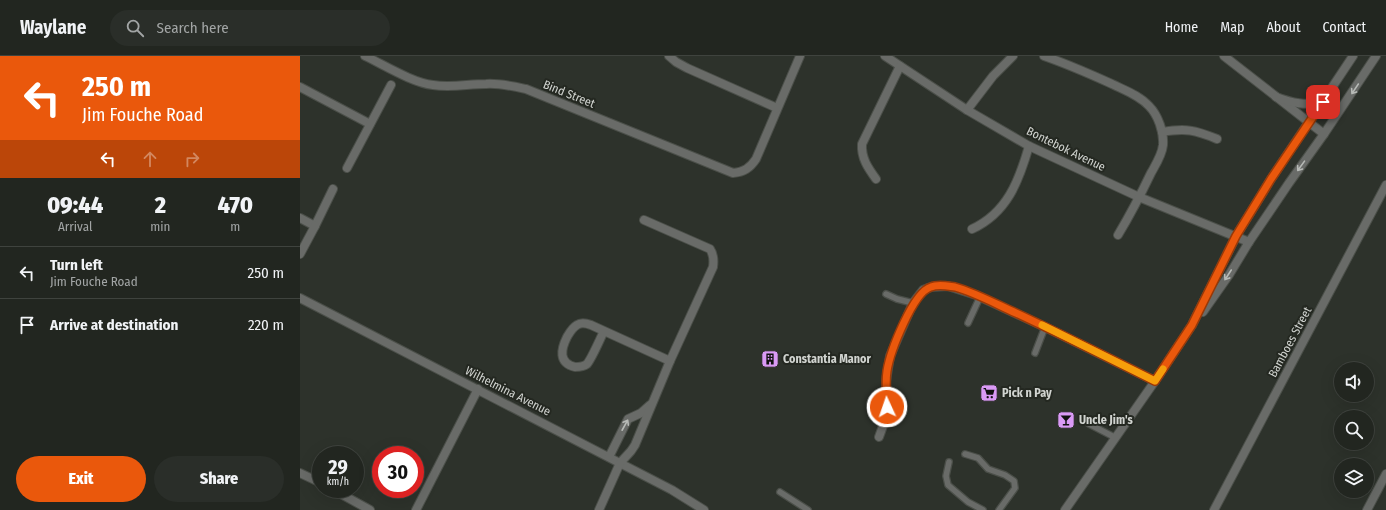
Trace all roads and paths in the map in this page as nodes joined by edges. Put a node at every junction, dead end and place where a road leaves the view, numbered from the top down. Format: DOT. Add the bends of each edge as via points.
graph roads {
  1 [pos="365,56"];
  2 [pos="669,56"];
  3 [pos="800,56"];
  4 [pos="885,56"];
  5 [pos="1014,56"];
  6 [pos="1044,56"];
  7 [pos="1224,56"];
  8 [pos="1353,56"];
  9 [pos="1376,56"];
  10 [pos="900,66"];
  11 [pos="391,85"];
  12 [pos="300,87"];
  13 [pos="1276,97"];
  14 [pos="1323,102"];
  15 [pos="777,108"];
  16 [pos="967,110"];
  17 [pos="1310,122"];
  18 [pos="370,124"];
  19 [pos="1162,132"];
  20 [pos="1324,134"];
  21 [pos="1216,139"];
  22 [pos="1030,146"];
  23 [pos="347,168"];
  24 [pos="876,179"];
  25 [pos="1386,184"];
  26 [pos="333,189"];
  27 [pos="1139,197"];
  28 [pos="300,218"];
  29 [pos="644,220"];
  30 [pos="315,226"];
  31 [pos="972,229"];
  32 [pos="1118,236"];
  33 [pos="1236,236"];
  34 [pos="1249,242"];
  35 [pos="300,254"];
  36 [pos="886,294"];
  37 [pos="980,297"];
  38 [pos="300,298"];
  39 [pos="913,303"];
  40 [pos="968,323"];
  41 [pos="1192,325"];
  42 [pos="1045,327"];
  43 [pos="604,331"];
  44 [pos="1035,353"];
  45 [pos="670,361"];
  46 [pos="1155,381"];
  47 [pos="478,389"];
  48 [pos="652,403"];
  49 [pos="1089,424"];
  50 [pos="879,437"];
  51 [pos="1116,438"];
  52 [pos="965,454"];
  53 [pos="609,457"];
  54 [pos="949,462"];
  55 [pos="620,463"];
  56 [pos="300,473"];
  57 [pos="1386,474"];
  58 [pos="312,479"];
  59 [pos="780,492"];
  60 [pos="348,498"];
  61 [pos="370,510"];
  62 [pos="416,510"];
  63 [pos="599,510"];
  64 [pos="704,510"];
  65 [pos="808,510"];
  66 [pos="983,510"];
  67 [pos="999,510"];
  68 [pos="1065,510"];
  69 [pos="1214,510"];
  70 [pos="1367,510"];
  1 -- 15 [label="street, Bind Street" via="419,82 433,85 487,83 526,89 733,173 752,166"];
  2 -- 15 [label="street" via="687,68"];
  3 -- 15 [label="street"];
  4 -- 10 [label="street, Bontebok Avenue"];
  5 -- 16 [label="street" via="993,76"];
  6 -- 19 [label="street" via="1106,81 1142,100 1150,106"];
  7 -- 13 [label="street"];
  8 -- 14 [label="street"];
  9 -- 20 [label="street, one-way"];
  10 -- 16 [label="street, Bontebok Avenue"];
  10 -- 24 [label="street" via="862,144 861,153 864,161"];
  11 -- 18 [label="street"];
  12 -- 18 [label="street"];
  13 -- 14 [label="street" via="1296,103"];
  13 -- 17 [label="street"];
  14 -- 17 [label="street"];
  16 -- 22 [label="street, Bontebok Avenue"];
  17 -- 20 [label="street"];
  17 -- 33 [label="street"];
  18 -- 23 [label="street"];
  19 -- 21 [label="street" via="1186,129 1199,131"];
  19 -- 27 [label="street" via="1163,145 1160,155"];
  20 -- 34 [label="street, one-way"];
  22 -- 27 [label="street, Bontebok Avenue"];
  22 -- 31 [label="street" via="1007,201 984,224"];
  25 -- 69 [label="street, Bamboes Street"];
  26 -- 30 [label="street"];
  27 -- 32 [label="street"];
  27 -- 33 [label="street, Bontebok Avenue"];
  28 -- 30 [label="street"];
  29 -- 45 [label="street" via="710,249 713,253 713,267"];
  30 -- 35 [label="street"];
  33 -- 34 [label="street, Bontebok Avenue"];
  33 -- 41 [label="street"];
  34 -- 41 [label="street, one-way" via="1229,275"];
  36 -- 39 [label="lane"];
  37 -- 39 [label="street" via="939,285 924,290"];
  37 -- 40 [label="lane"];
  37 -- 42 [label="street"];
  38 -- 47 [label="street, Wilhelmina Avenue"];
  39 -- 50 [label="street" via="893,349 887,370 887,415"];
  41 -- 46 [label="street"];
  42 -- 44 [label="lane"];
  42 -- 46 [label="street"];
  43 -- 43 [label="street" via="586,323 572,328 562,352 566,362 578,367 587,363"];
  43 -- 45 [label="street"];
  45 -- 48 [label="street"];
  46 -- 51 [label="street"];
  47 -- 53 [label="street, Wilhelmina Avenue"];
  47 -- 62 [label="street"];
  53 -- 48 [label="street, one-way" via="628,419 641,413"];
  48 -- 55 [label="street" via="631,452"];
  49 -- 51 [label="lane"];
  51 -- 68 [label="street"];
  52 -- 67 [label="lane" via="978,458 988,469 1014,481 1015,488"];
  53 -- 55 [label="street, Wilhelmina Avenue"];
  54 -- 66 [label="lane" via="946,476 948,485 968,502"];
  55 -- 63 [label="street"];
  55 -- 64 [label="street, Wilhelmina Avenue"];
  56 -- 58 [label="street"];
  57 -- 70 [label="street"];
  59 -- 65 [label="lane"];
  60 -- 61 [label="street"];
}
